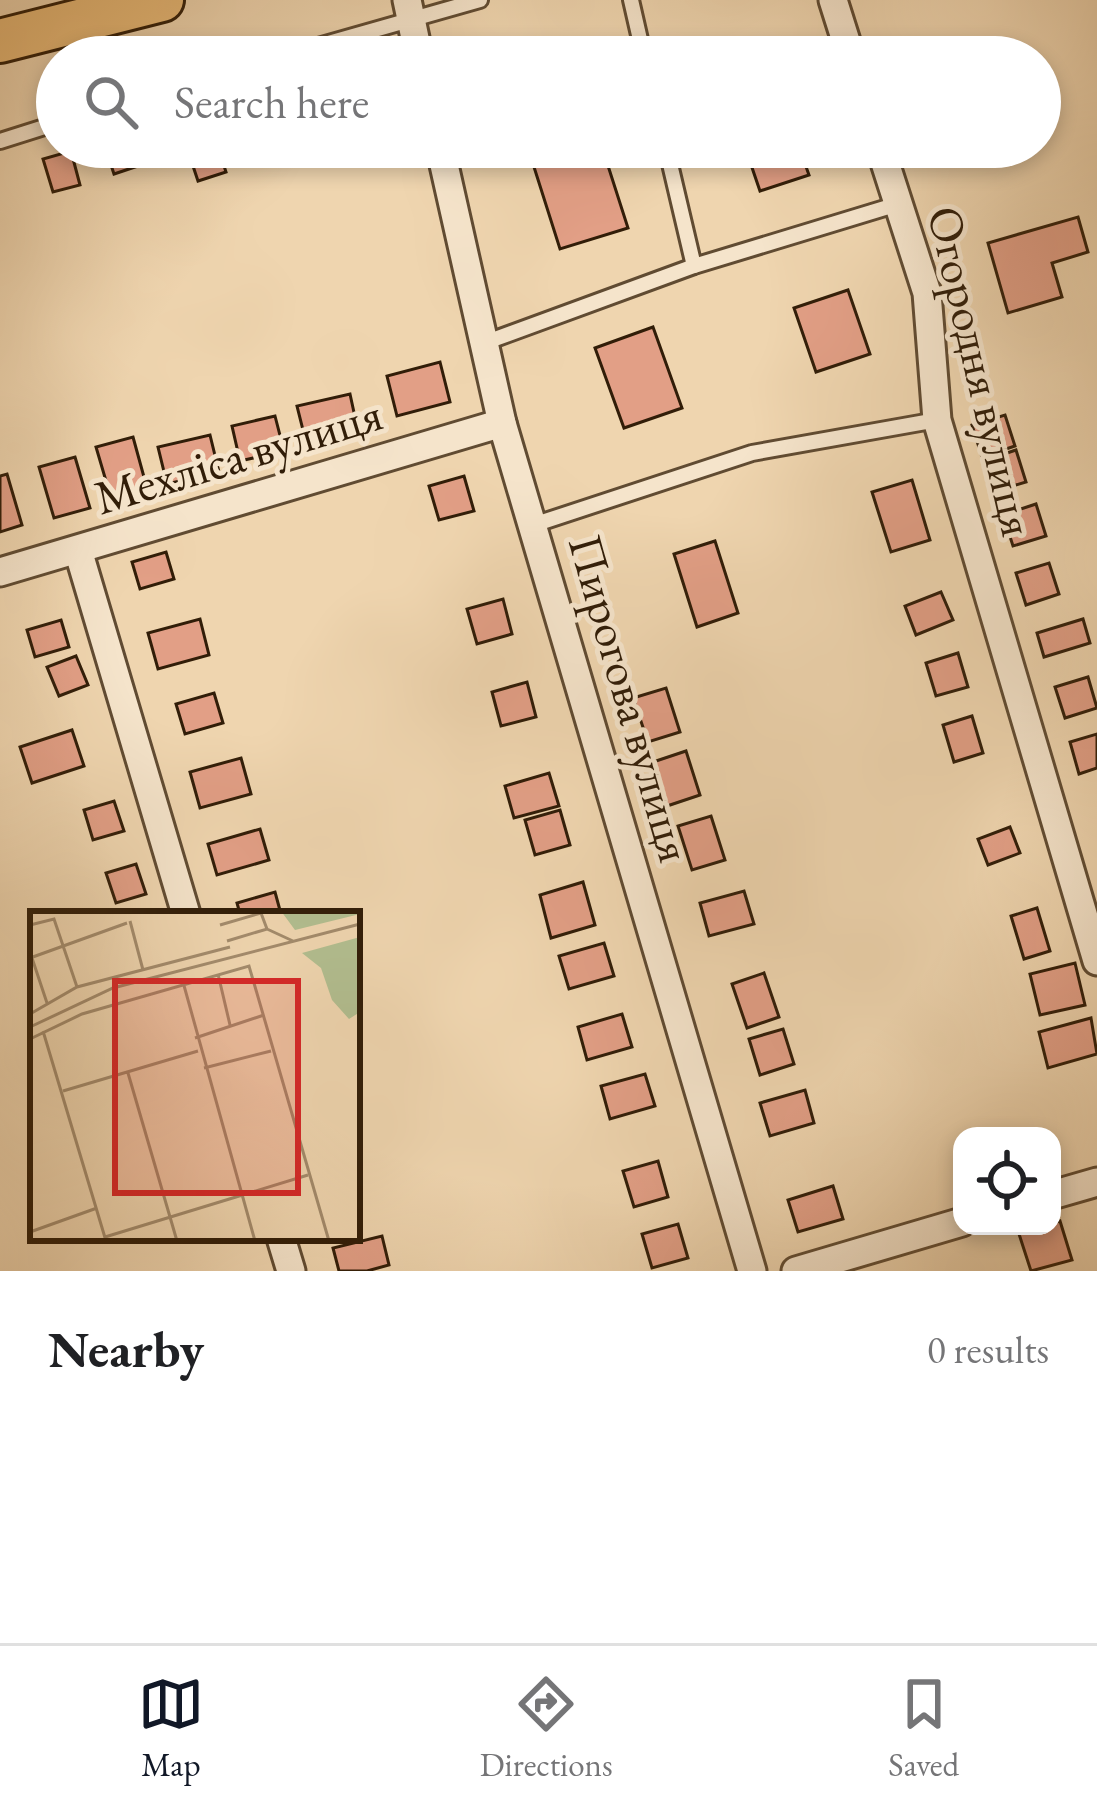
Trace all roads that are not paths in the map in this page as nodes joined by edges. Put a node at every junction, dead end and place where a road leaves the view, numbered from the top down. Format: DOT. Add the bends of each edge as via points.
graph roads {
  1 [pos="162,0"];
  2 [pos="479,0"];
  3 [pos="631,0"];
  4 [pos="833,0"];
  5 [pos="409,10"];
  6 [pos="337,36"];
  7 [pos="639,36"];
  8 [pos="844,36"];
  9 [pos="0,41"];
  10 [pos="36,130"];
  11 [pos="0,140"];
  12 [pos="445,168"];
  13 [pos="671,168"];
  14 [pos="887,168"];
  15 [pos="898,204"];
  16 [pos="694,266"];
  17 [pos="484,343"];
  18 [pos="937,420"];
  19 [pos="502,423"];
  20 [pos="533,525"];
  21 [pos="78,550"];
  22 [pos="0,572"];
  23 [pos="184,911"];
  24 [pos="1097,961"];
  25 [pos="1097,1182"];
  26 [pos="1061,1192"];
  27 [pos="953,1225"];
  28 [pos="282,1241"];
  29 [pos="291,1271"];
  30 [pos="752,1271"];
  31 [pos="796,1271"];
  1 -- 9 [label="main road"];
  2 -- 5 [label="lane"];
  3 -- 7 [label="lane"];
  4 -- 8 [label="street"];
  5 -- 6 [label="lane"];
  10 -- 11 [label="lane"];
  12 -- 17 [label="street, Пирогова вулиця"];
  13 -- 16 [label="lane"];
  14 -- 15 [label="street, Огородня вулиця"];
  15 -- 16 [label="lane"];
  15 -- 18 [label="street, Огородня вулиця" via="927,293"];
  16 -- 17 [label="lane"];
  17 -- 19 [label="street, Пирогова вулиця"];
  18 -- 20 [label="lane" via="752,453"];
  18 -- 24 [label="street, Огородня вулиця"];
  19 -- 20 [label="street, Пирогова вулиця"];
  19 -- 21 [label="street, Мехліса вулиця"];
  20 -- 30 [label="street, Пирогова вулиця"];
  21 -- 22 [label="street, Мехліса вулиця"];
  21 -- 23 [label="street"];
  25 -- 26 [label="street"];
  27 -- 31 [label="street"];
  28 -- 29 [label="street"];
}
